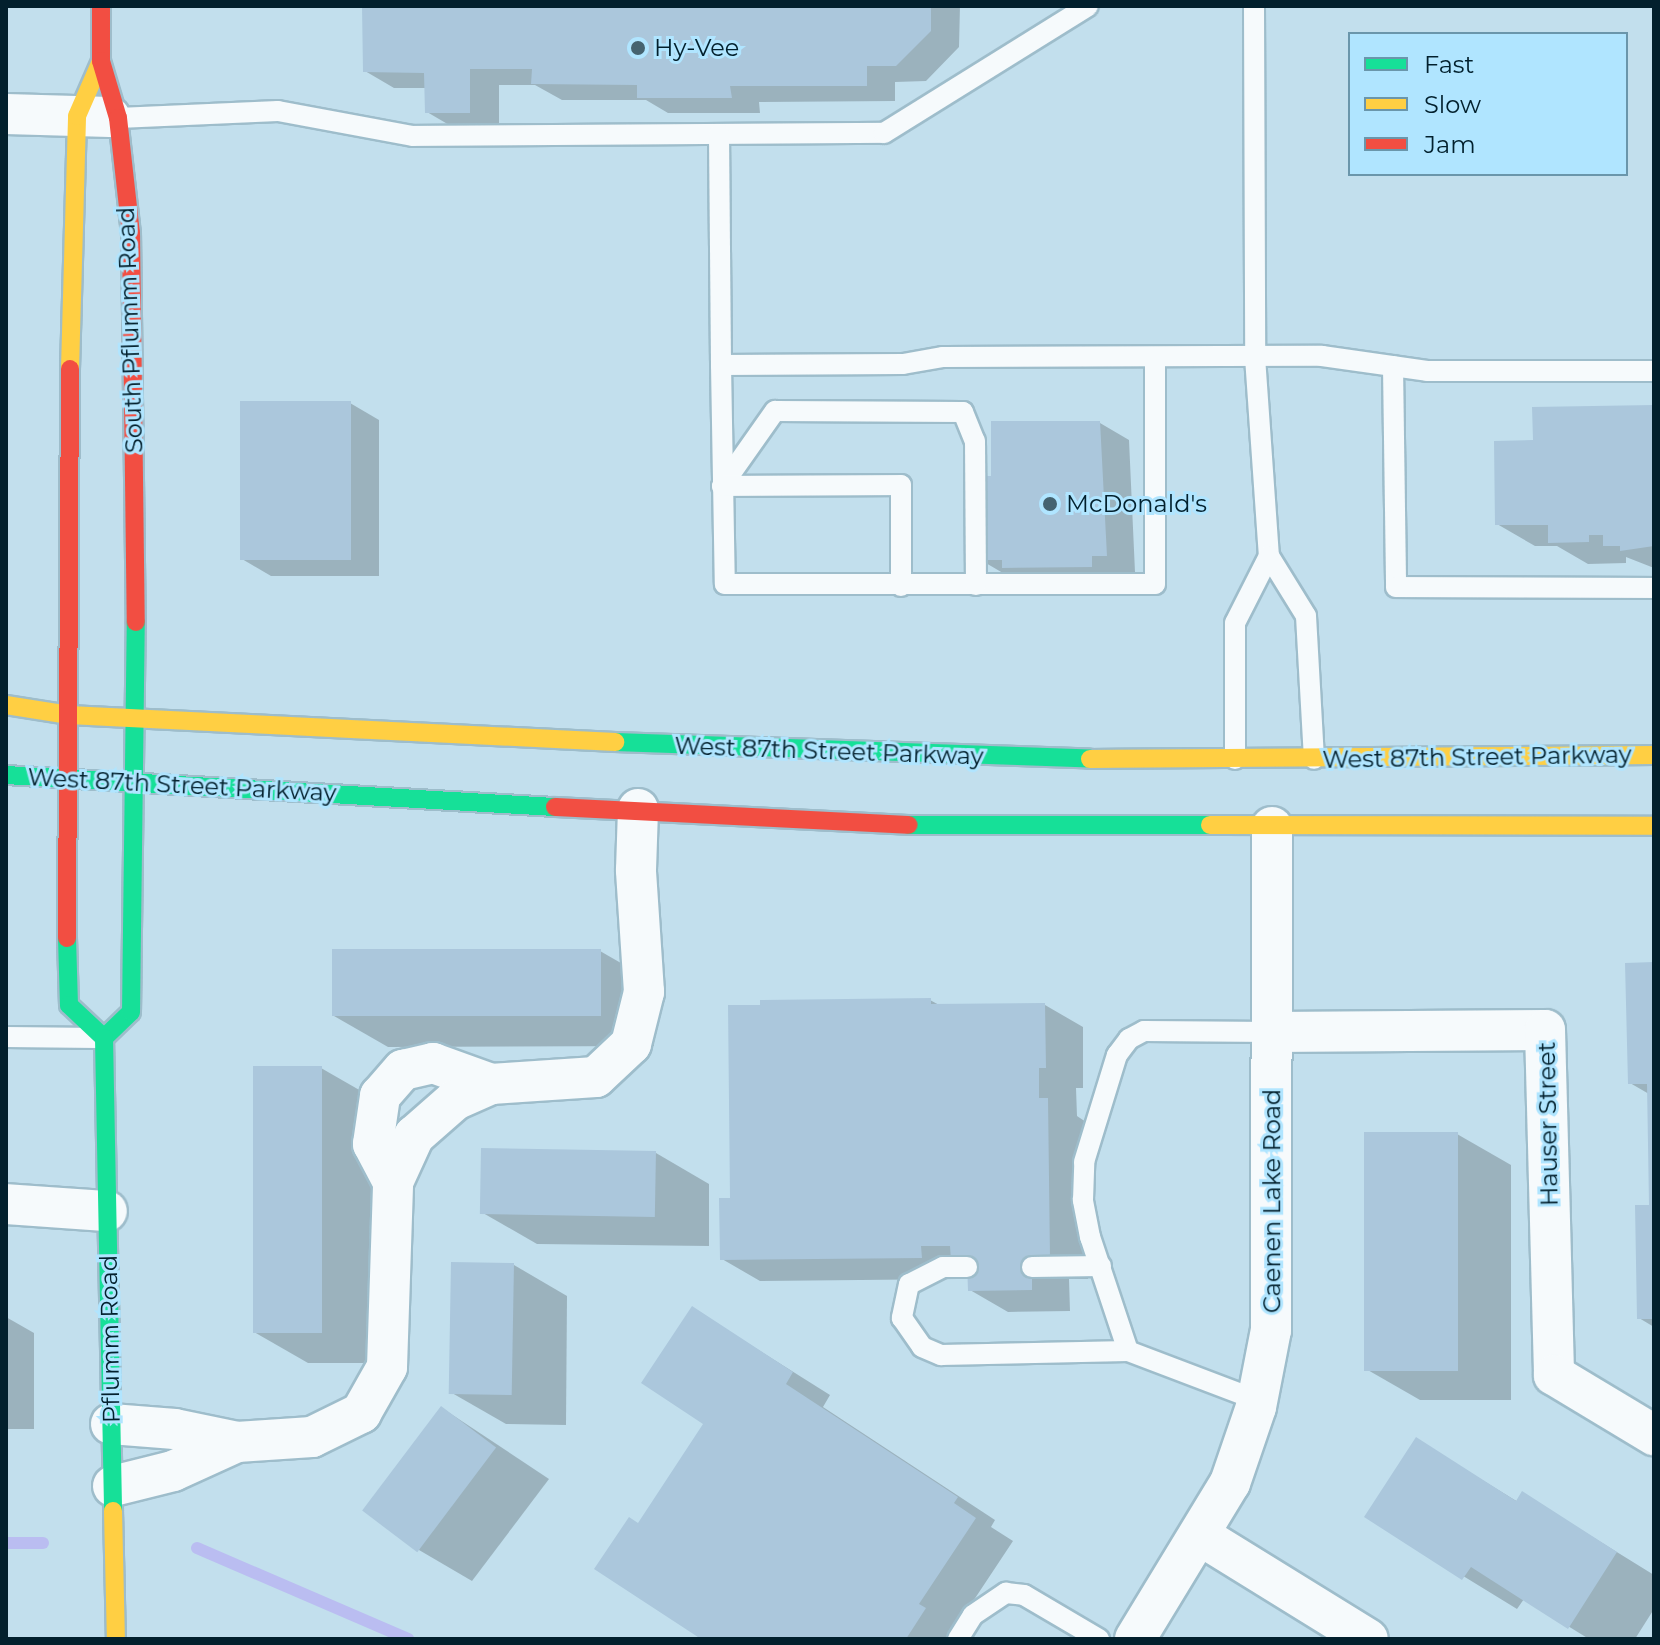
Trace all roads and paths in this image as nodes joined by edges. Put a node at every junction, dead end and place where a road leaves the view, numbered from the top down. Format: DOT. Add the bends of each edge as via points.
graph roads {
  1 [pos="101,6"];
  2 [pos="1088,6"];
  3 [pos="1254,6"];
  4 [pos="101,61"];
  5 [pos="6,114"];
  6 [pos="77,116"];
  7 [pos="118,118"];
  8 [pos="719,134"];
  9 [pos="1155,357"];
  10 [pos="1255,357"];
  11 [pos="721,365"];
  12 [pos="1393,366"];
  13 [pos="1654,371"];
  14 [pos="722,486"];
  15 [pos="1269,556"];
  16 [pos="976,585"];
  17 [pos="901,586"];
  18 [pos="1654,588"];
  19 [pos="6,705"];
  20 [pos="69,715"];
  21 [pos="137,718"];
  22 [pos="1654,755"];
  23 [pos="1235,759"];
  24 [pos="1314,759"];
  25 [pos="6,775"];
  26 [pos="67,779"];
  27 [pos="137,784"];
  28 [pos="638,809"];
  29 [pos="1654,826"];
  30 [pos="1272,827"];
  31 [pos="1273,1032"];
  32 [pos="6,1037"];
  33 [pos="104,1038"];
  34 [pos="491,1084"];
  35 [pos="393,1182"];
  36 [pos="6,1204"];
  37 [pos="107,1211"];
  38 [pos="1101,1266"];
  39 [pos="967,1267"];
  40 [pos="1032,1267"];
  41 [pos="1128,1351"];
  42 [pos="1257,1400"];
  43 [pos="111,1424"];
  44 [pos="1654,1435"];
  45 [pos="237,1442"];
  46 [pos="113,1486"];
  47 [pos="1201,1536"];
  48 [pos="116,1639"];
  49 [pos="958,1639"];
  50 [pos="1099,1639"];
  51 [pos="1135,1639"];
  52 [pos="1368,1639"];
  1 -- 4 [label="main road"];
  2 -- 8 [label="lane" via="884,133"];
  3 -- 10 [label="lane"];
  4 -- 6 [label="main road"];
  4 -- 7 [label="main road, South Pflumm Road"];
  5 -- 6 [label="street"];
  6 -- 7 [label="street"];
  6 -- 20 [label="main road" via="71,212"];
  7 -- 8 [label="lane" via="278,111 413,136"];
  7 -- 21 [label="main road, South Pflumm Road" via="131,233"];
  8 -- 11 [label="lane"];
  9 -- 10 [label="lane"];
  9 -- 11 [label="lane"];
  9 -- 16 [label="lane" via="1155,584"];
  10 -- 12 [label="lane" via="1322,356"];
  10 -- 15 [label="lane"];
  11 -- 14 [label="lane"];
  12 -- 13 [label="lane"];
  12 -- 18 [label="lane" via="1396,587"];
  14 -- 16 [label="lane" via="775,411 963,412 975,441"];
  14 -- 17 [label="lane" via="725,584"];
  14 -- 17 [label="lane" via="901,485"];
  15 -- 23 [label="lane" via="1235,623"];
  15 -- 24 [label="lane" via="1306,616"];
  16 -- 17 [label="lane"];
  19 -- 20 [label="main road, West 87th Street Parkway"];
  20 -- 21 [label="main road, West 87th Street Parkway"];
  20 -- 26 [label="main road"];
  21 -- 23 [label="main road, West 87th Street Parkway" via="863,754"];
  21 -- 27 [label="main road, South Pflumm Road"];
  22 -- 24 [label="main road, West 87th Street Parkway"];
  23 -- 24 [label="main road, West 87th Street Parkway"];
  25 -- 26 [label="main road, West 87th Street Parkway"];
  26 -- 27 [label="main road, West 87th Street Parkway"];
  26 -- 33 [label="main road" via="69,1005"];
  27 -- 28 [label="main road, West 87th Street Parkway"];
  27 -- 33 [label="main road, South Pflumm Road" via="131,1012"];
  28 -- 30 [label="main road, West 87th Street Parkway" via="864,825"];
  28 -- 34 [label="street" via="644,992 631,1044 596,1077"];
  29 -- 30 [label="main road, West 87th Street Parkway"];
  30 -- 31 [label="street, Caenen Lake Road"];
  31 -- 38 [label="lane" via="1144,1031 1117,1055 1084,1162 1083,1200"];
  31 -- 42 [label="street, Caenen Lake Road" via="1275,1263 1271,1330"];
  31 -- 44 [label="street, Hauser Street" via="1545,1030 1554,1375"];
  32 -- 33 [label="lane"];
  33 -- 37 [label="main road, Pflumm Road"];
  34 -- 35 [label="street" via="455,1100 414,1136"];
  34 -- 35 [label="street" via="433,1063 403,1070 380,1096 373,1144"];
  35 -- 45 [label="street" via="387,1367 361,1413 312,1437"];
  36 -- 37 [label="street"];
  37 -- 43 [label="main road, Pflumm Road"];
  38 -- 40 [label="lane"];
  38 -- 41 [label="lane"];
  39 -- 41 [label="lane" via="943,1267 909,1284 902,1318 922,1347 941,1355"];
  41 -- 42 [label="lane"];
  42 -- 47 [label="street, Caenen Lake Road" via="1230,1483"];
  43 -- 45 [label="street" via="175,1429"];
  43 -- 46 [label="main road, Pflumm Road"];
  45 -- 46 [label="street" via="173,1471"];
  46 -- 48 [label="main road, Pflumm Road"];
  47 -- 51 [label="street, Caenen Lake Road"];
  47 -- 52 [label="street"];
  49 -- 50 [label="lane" via="973,1615 1006,1593 1024,1595"];
}
